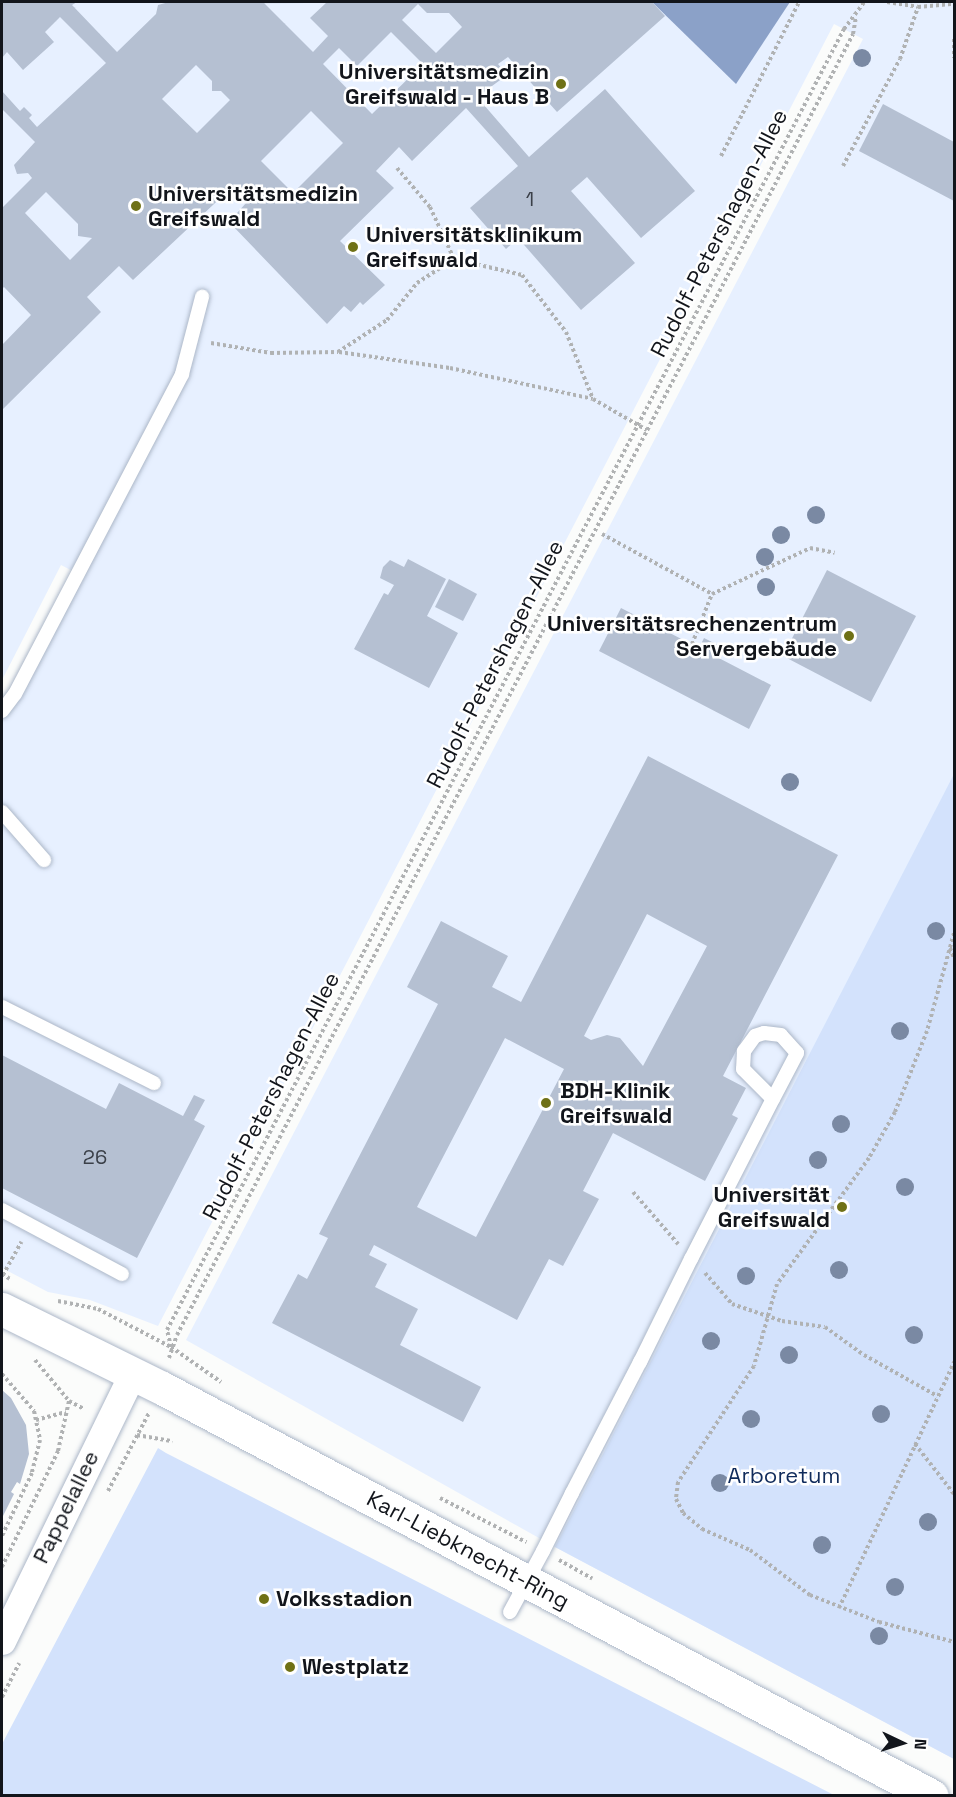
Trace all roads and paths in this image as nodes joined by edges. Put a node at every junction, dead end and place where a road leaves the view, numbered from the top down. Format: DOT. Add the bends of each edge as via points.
graph roads {
  1 [pos="799,2"];
  2 [pos="864,2"];
  3 [pos="887,2"];
  4 [pos="954,4"];
  5 [pos="918,7"];
  6 [pos="856,17"];
  7 [pos="954,39"];
  8 [pos="954,58"];
  9 [pos="721,156"];
  10 [pos="843,166"];
  11 [pos="397,168"];
  12 [pos="454,259"];
  13 [pos="202,297"];
  14 [pos="192,339"];
  15 [pos="338,352"];
  16 [pos="593,399"];
  17 [pos="638,425"];
  18 [pos="647,430"];
  19 [pos="602,534"];
  20 [pos="835,553"];
  21 [pos="712,594"];
  22 [pos="692,644"];
  23 [pos="2,711"];
  24 [pos="2,812"];
  25 [pos="44,860"];
  26 [pos="954,933"];
  27 [pos="949,947"];
  28 [pos="954,958"];
  29 [pos="2,1006"];
  30 [pos="154,1083"];
  31 [pos="773,1099"];
  32 [pos="633,1192"];
  33 [pos="2,1210"];
  34 [pos="30,1225"];
  35 [pos="691,1259"];
  36 [pos="122,1274"];
  37 [pos="2,1275"];
  38 [pos="7,1294"];
  39 [pos="52,1300"];
  40 [pos="766,1314"];
  41 [pos="171,1347"];
  42 [pos="30,1356"];
  43 [pos="954,1362"];
  44 [pos="2,1374"];
  45 [pos="132,1374"];
  46 [pos="938,1396"];
  47 [pos="69,1401"];
  48 [pos="66,1412"];
  49 [pos="36,1420"];
  50 [pos="107,1421"];
  51 [pos="172,1441"];
  52 [pos="914,1443"];
  53 [pos="954,1494"];
  54 [pos="2,1536"];
  55 [pos="2,1567"];
  56 [pos="527,1581"];
  57 [pos="839,1608"];
  58 [pos="510,1612"];
  59 [pos="2,1641"];
  60 [pos="954,1642"];
  61 [pos="932,1796"];
  1 -- 9 [label="path"];
  2 -- 6 [label="path, Rudolf-Petershagen-Allee"];
  3 -- 5 [label="path"];
  4 -- 5 [label="path"];
  5 -- 10 [label="path" via="900,59"];
  6 -- 17 [label="path, Rudolf-Petershagen-Allee" via="844,29"];
  6 -- 18 [label="path" via="853,34"];
  7 -- 8 [label="path"];
  11 -- 12 [label="path" via="430,207"];
  12 -- 15 [label="path" via="417,283 387,320"];
  12 -- 16 [label="path" via="522,275 566,332"];
  13 -- 14 [label="lane"];
  14 -- 15 [label="path" via="271,353"];
  14 -- 23 [label="lane" via="182,374 15,694"];
  15 -- 16 [label="path" via="400,359"];
  16 -- 17 [label="path"];
  17 -- 18 [label="path"];
  17 -- 41 [label="path, Rudolf-Petershagen-Allee" via="167,1330"];
  18 -- 41 [label="path"];
  19 -- 21 [label="path"];
  20 -- 21 [label="path" via="810,548"];
  21 -- 22 [label="path"];
  24 -- 25 [label="lane"];
  26 -- 27 [label="path"];
  27 -- 28 [label="path"];
  27 -- 40 [label="path" via="927,1031 895,1112 869,1158 777,1284"];
  29 -- 30 [label="lane"];
  31 -- 31 [label="lane" via="743,1069 744,1050 755,1036 764,1033 782,1035 797,1053"];
  31 -- 35 [label="lane"];
  32 -- 35 [label="path"];
  33 -- 34 [label="lane"];
  34 -- 36 [label="lane"];
  34 -- 37 [label="path"];
  35 -- 40 [label="path" via="732,1304"];
  35 -- 56 [label="lane"];
  37 -- 38 [label="path"];
  38 -- 45 [label="street, Karl-Liebknecht-Ring"];
  39 -- 41 [label="path" via="98,1309"];
  40 -- 46 [label="path" via="782,1321 825,1327"];
  40 -- 57 [label="path" via="754,1366 678,1482 676,1499 683,1513 702,1529 750,1550 810,1595"];
  42 -- 47 [label="path"];
  43 -- 46 [label="path"];
  44 -- 49 [label="path" via="34,1411"];
  45 -- 50 [label="street, Pappelallee"];
  45 -- 56 [label="street, Karl-Liebknecht-Ring"];
  46 -- 52 [label="path"];
  47 -- 48 [label="path"];
  47 -- 50 [label="path"];
  48 -- 49 [label="path"];
  48 -- 55 [label="path" via="58,1451"];
  49 -- 54 [label="path" via="40,1440 32,1473"];
  50 -- 51 [label="path" via="138,1435"];
  50 -- 59 [label="street, Pappelallee"];
  52 -- 53 [label="path"];
  52 -- 57 [label="path"];
  56 -- 58 [label="lane"];
  56 -- 61 [label="street, Karl-Liebknecht-Ring"];
  57 -- 60 [label="path"];
}
